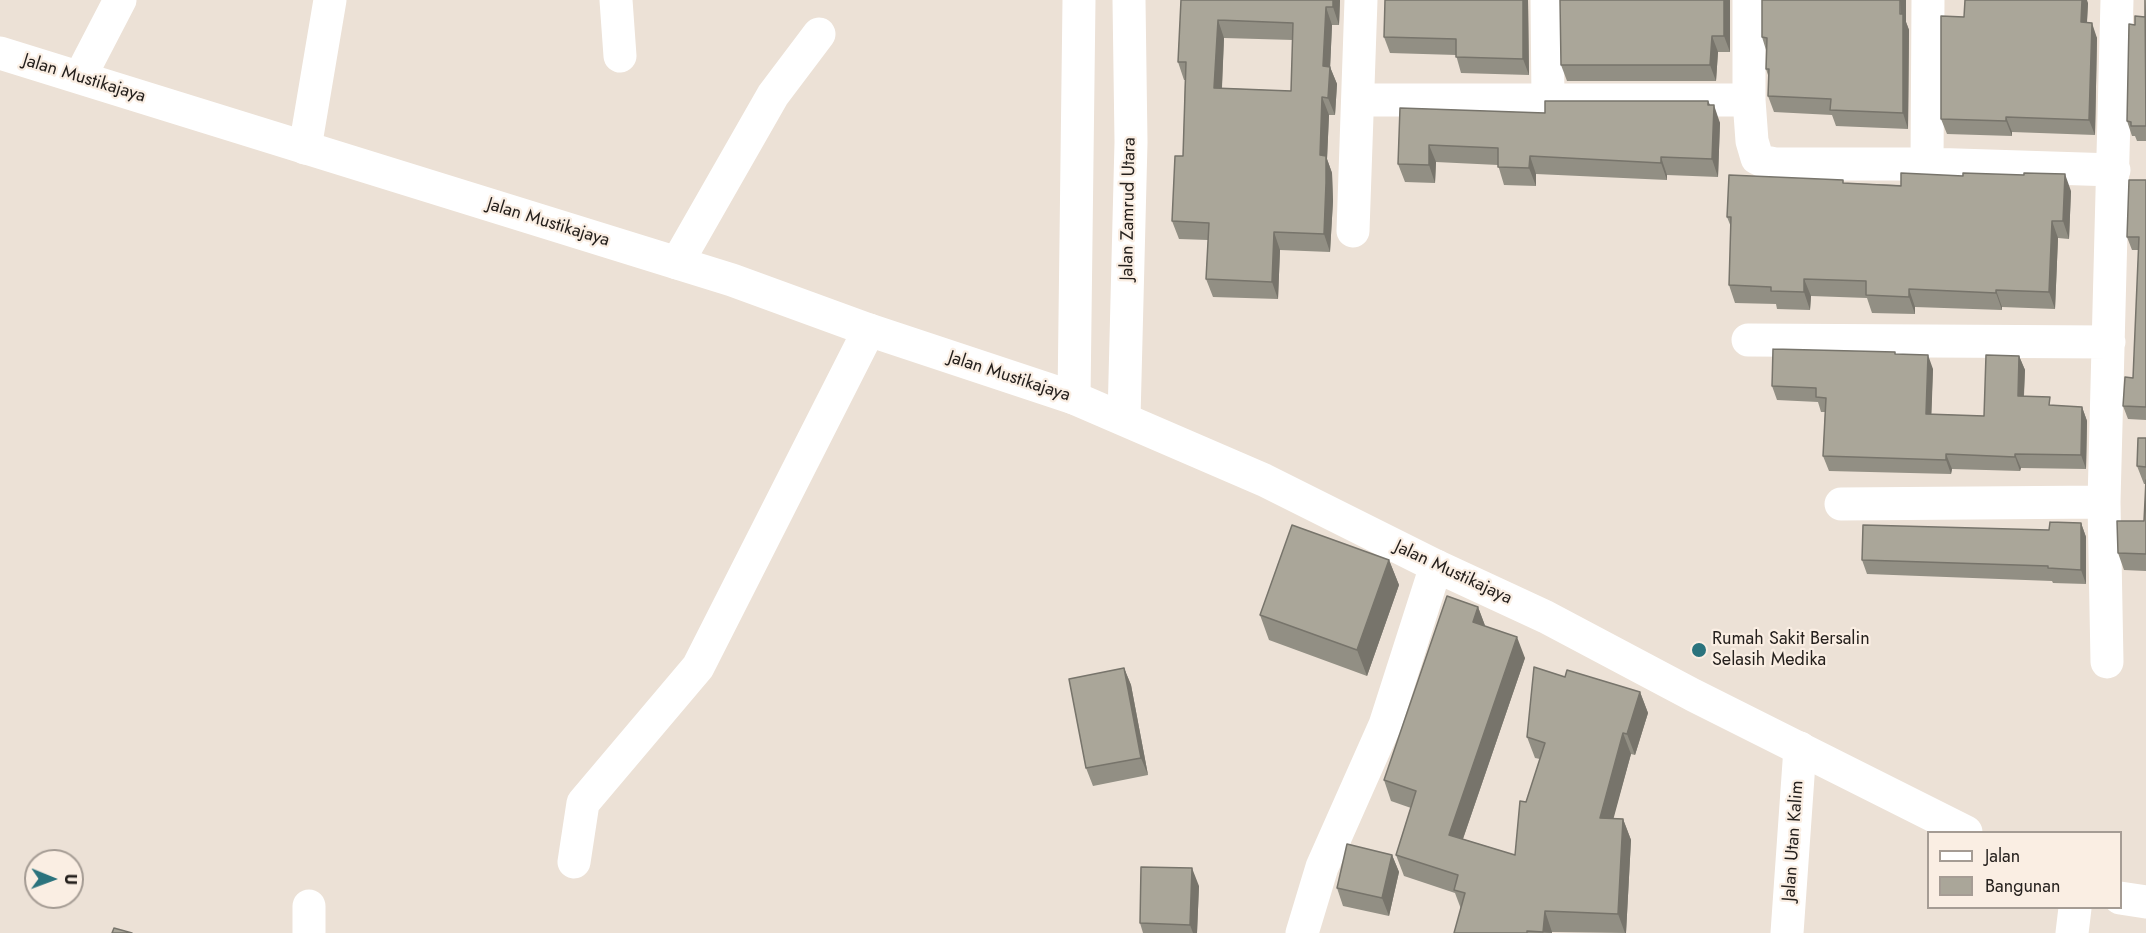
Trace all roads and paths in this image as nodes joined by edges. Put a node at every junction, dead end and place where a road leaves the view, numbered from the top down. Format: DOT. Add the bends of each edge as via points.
graph roads {
  1 [pos="120,0"];
  2 [pos="330,0"];
  3 [pos="616,0"];
  4 [pos="1079,0"];
  5 [pos="1129,0"];
  6 [pos="1361,0"];
  7 [pos="1547,0"];
  8 [pos="1749,0"];
  9 [pos="1928,0"];
  10 [pos="2117,0"];
  11 [pos="819,34"];
  12 [pos="0,52"];
  13 [pos="620,56"];
  14 [pos="80,77"];
  15 [pos="1358,100"];
  16 [pos="1548,100"];
  17 [pos="1749,100"];
  18 [pos="1078,141"];
  19 [pos="1131,142"];
  20 [pos="305,148"];
  21 [pos="1927,164"];
  22 [pos="2114,170"];
  23 [pos="1353,231"];
  24 [pos="677,263"];
  25 [pos="869,330"];
  26 [pos="1748,340"];
  27 [pos="2109,342"];
  28 [pos="1074,398"];
  29 [pos="1124,418"];
  30 [pos="2104,502"];
  31 [pos="1841,504"];
  32 [pos="1436,566"];
  33 [pos="2107,662"];
  34 [pos="1800,748"];
  35 [pos="1964,831"];
  36 [pos="574,862"];
  37 [pos="2122,898"];
  38 [pos="2146,902"];
  39 [pos="2075,909"];
  40 [pos="1302,933"];
  41 [pos="1787,933"];
  42 [pos="2072,933"];
  1 -- 14 [label="street"];
  2 -- 20 [label="street"];
  3 -- 13 [label="street"];
  4 -- 18 [label="street"];
  5 -- 19 [label="street, Jalan Zamrud Utara"];
  6 -- 15 [label="street"];
  7 -- 16 [label="street"];
  8 -- 17 [label="street"];
  9 -- 21 [label="street"];
  10 -- 22 [label="street"];
  11 -- 24 [label="street" via="773,95"];
  12 -- 14 [label="street, Jalan Mustikajaya"];
  14 -- 20 [label="street, Jalan Mustikajaya"];
  15 -- 16 [label="street"];
  15 -- 23 [label="street"];
  16 -- 17 [label="street"];
  17 -- 21 [label="street" via="1754,150 1757,158 1765,162"];
  18 -- 19 [label="street"];
  18 -- 28 [label="street"];
  19 -- 29 [label="street, Jalan Zamrud Utara"];
  20 -- 24 [label="street, Jalan Mustikajaya"];
  21 -- 22 [label="street"];
  22 -- 27 [label="street"];
  24 -- 25 [label="street, Jalan Mustikajaya"];
  25 -- 28 [label="street, Jalan Mustikajaya"];
  25 -- 36 [label="street" via="698,667 583,803"];
  26 -- 27 [label="street"];
  27 -- 30 [label="street"];
  28 -- 29 [label="street, Jalan Mustikajaya"];
  29 -- 32 [label="street, Jalan Mustikajaya" via="1264,480"];
  30 -- 31 [label="street"];
  30 -- 33 [label="street"];
  32 -- 34 [label="street, Jalan Mustikajaya" via="1546,617"];
  32 -- 40 [label="street" via="1384,725 1322,867"];
  34 -- 35 [label="street, Jalan Mustikajaya"];
  34 -- 41 [label="street, Jalan Utan Kalim"];
  37 -- 38 [label="street"];
  39 -- 42 [label="street"];
}
